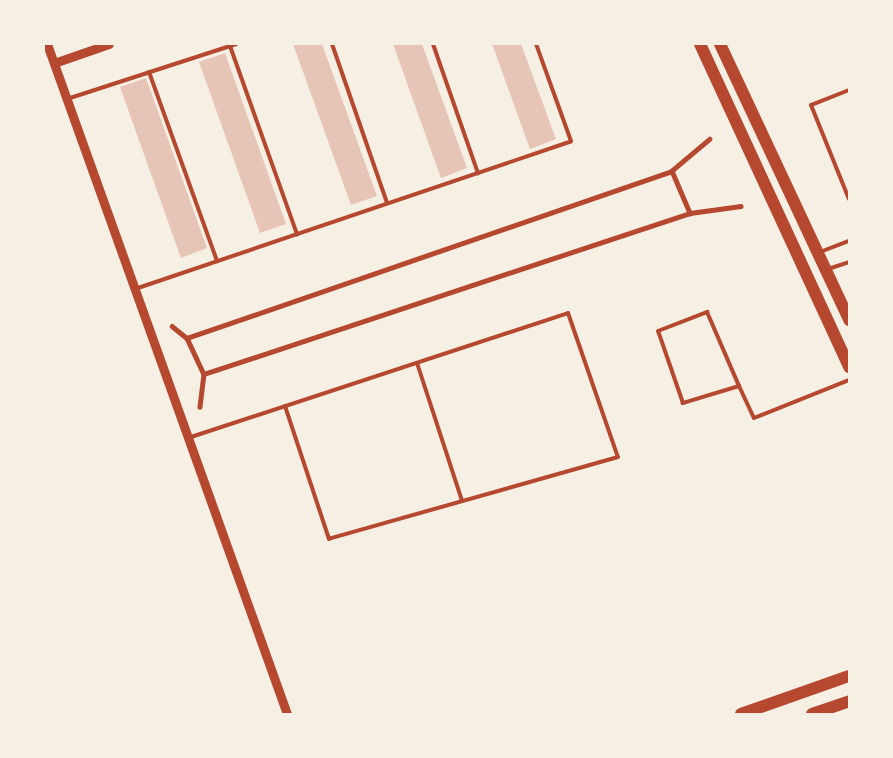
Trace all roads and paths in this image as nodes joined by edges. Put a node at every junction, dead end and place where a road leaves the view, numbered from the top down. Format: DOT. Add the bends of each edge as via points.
graph roads {
  1 [pos="47,44"];
  2 [pos="109,44"];
  3 [pos="236,44"];
  4 [pos="332,44"];
  5 [pos="433,44"];
  6 [pos="536,44"];
  7 [pos="700,44"];
  8 [pos="720,44"];
  9 [pos="230,46"];
  10 [pos="54,63"];
  11 [pos="149,72"];
  12 [pos="849,90"];
  13 [pos="67,99"];
  14 [pos="710,138"];
  15 [pos="672,171"];
  16 [pos="478,173"];
  17 [pos="849,199"];
  18 [pos="388,204"];
  19 [pos="741,206"];
  20 [pos="690,213"];
  21 [pos="297,234"];
  22 [pos="849,241"];
  23 [pos="818,252"];
  24 [pos="217,261"];
  25 [pos="849,262"];
  26 [pos="826,270"];
  27 [pos="135,289"];
  28 [pos="849,320"];
  29 [pos="172,326"];
  30 [pos="187,338"];
  31 [pos="417,363"];
  32 [pos="849,367"];
  33 [pos="204,374"];
  34 [pos="849,380"];
  35 [pos="739,386"];
  36 [pos="285,406"];
  37 [pos="200,407"];
  38 [pos="188,438"];
  39 [pos="462,501"];
  40 [pos="849,676"];
  41 [pos="849,701"];
  42 [pos="287,714"];
  43 [pos="741,714"];
  44 [pos="812,714"];
  1 -- 10 [label="street"];
  2 -- 10 [label="street"];
  3 -- 9 [label="lane"];
  4 -- 18 [label="lane"];
  5 -- 16 [label="lane"];
  6 -- 16 [label="lane" via="571,141"];
  7 -- 32 [label="main road"];
  8 -- 23 [label="main road"];
  9 -- 11 [label="lane"];
  9 -- 21 [label="lane"];
  10 -- 13 [label="street"];
  11 -- 13 [label="lane"];
  11 -- 24 [label="lane"];
  12 -- 17 [label="lane" via="812,105"];
  13 -- 27 [label="street"];
  14 -- 15 [label="street"];
  15 -- 20 [label="street"];
  15 -- 30 [label="street"];
  16 -- 18 [label="lane"];
  18 -- 21 [label="lane"];
  19 -- 20 [label="street"];
  20 -- 33 [label="street"];
  21 -- 24 [label="lane"];
  22 -- 23 [label="lane"];
  23 -- 26 [label="main road"];
  24 -- 27 [label="lane"];
  25 -- 26 [label="lane"];
  26 -- 28 [label="main road"];
  27 -- 38 [label="street"];
  29 -- 30 [label="street"];
  30 -- 33 [label="street"];
  31 -- 36 [label="lane"];
  31 -- 39 [label="lane"];
  31 -- 39 [label="lane" via="568,313 618,457"];
  33 -- 37 [label="street"];
  34 -- 35 [label="lane" via="754,418"];
  35 -- 35 [label="lane" via="707,312 658,331 683,403"];
  36 -- 38 [label="lane"];
  36 -- 39 [label="lane" via="329,539"];
  38 -- 42 [label="street"];
  40 -- 43 [label="main road"];
  41 -- 44 [label="main road"];
}
